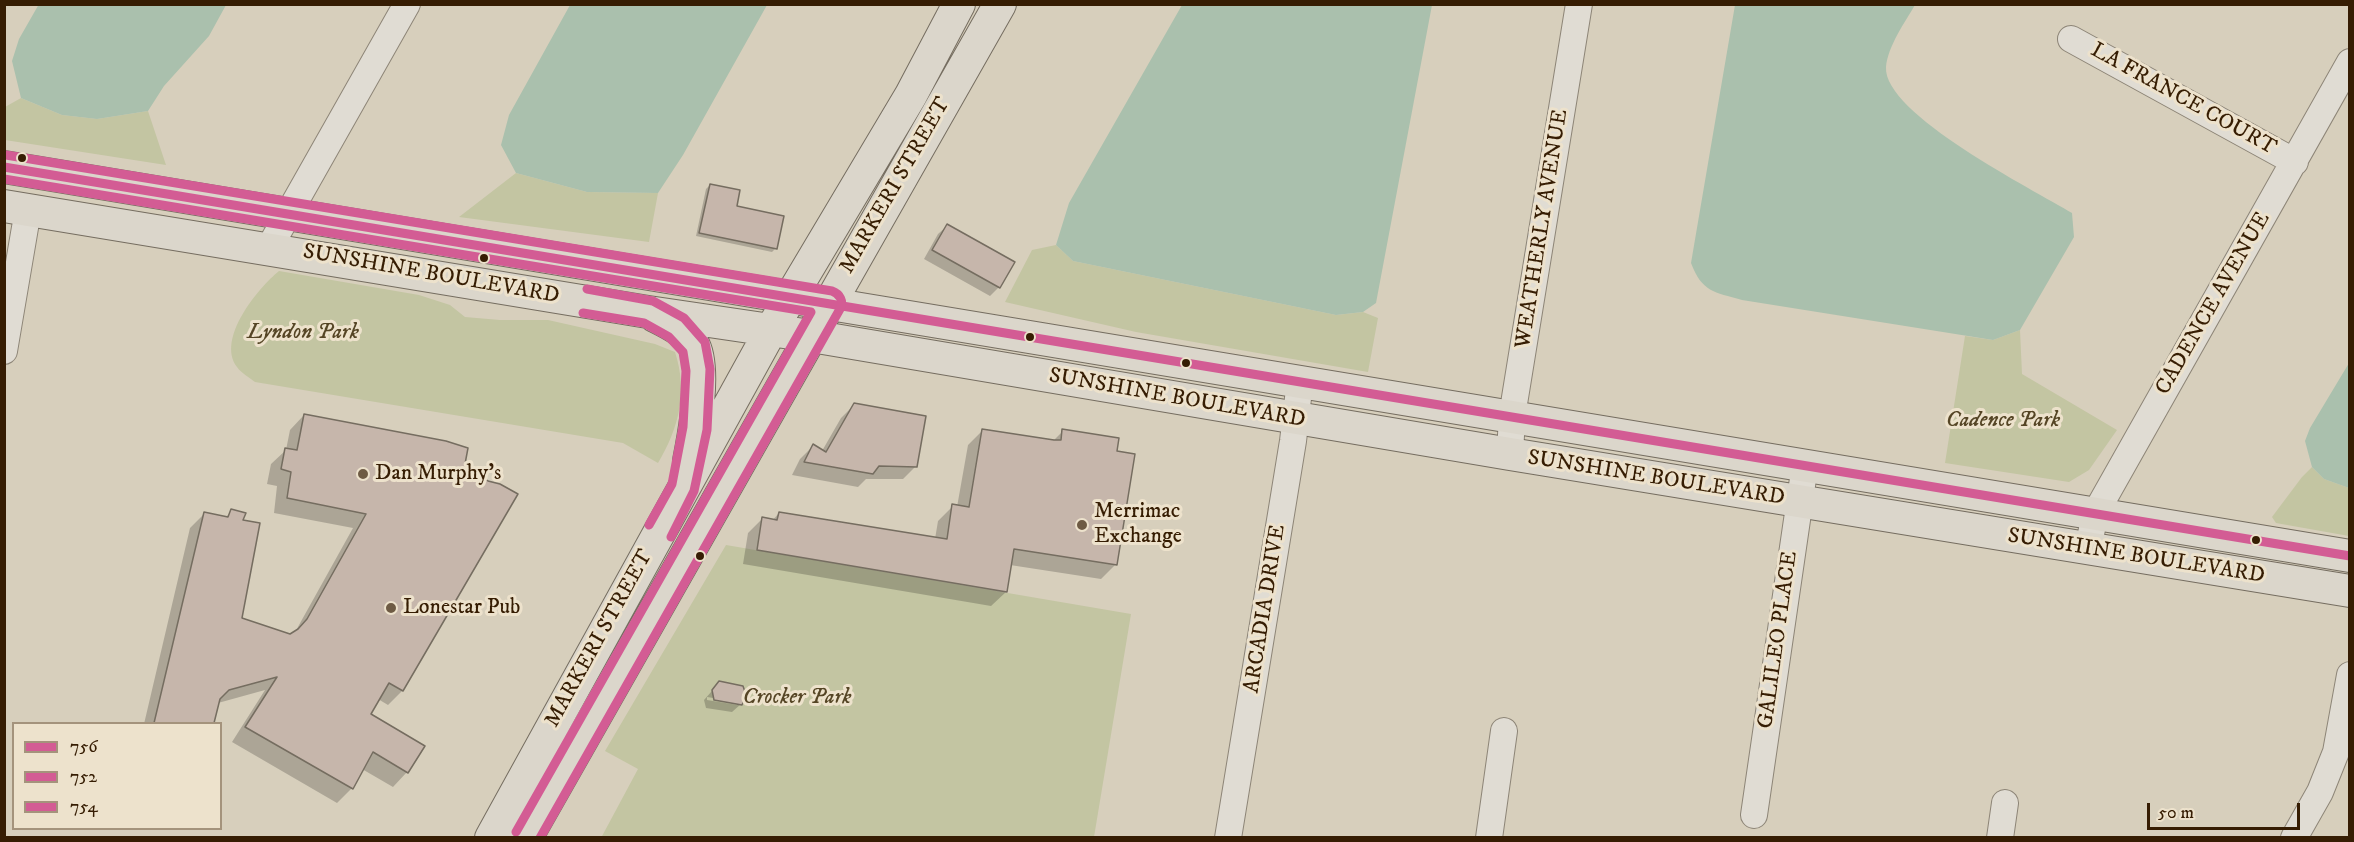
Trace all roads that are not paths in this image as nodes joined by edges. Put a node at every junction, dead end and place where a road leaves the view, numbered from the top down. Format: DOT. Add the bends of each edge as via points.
graph roads {
  1 [pos="407,4"];
  2 [pos="959,4"];
  3 [pos="1000,4"];
  4 [pos="1579,4"];
  5 [pos="2071,39"];
  6 [pos="2349,62"];
  7 [pos="2295,162"];
  8 [pos="4,167"];
  9 [pos="16,208"];
  10 [pos="288,215"];
  11 [pos="268,248"];
  12 [pos="790,296"];
  13 [pos="830,303"];
  14 [pos="648,312"];
  15 [pos="771,330"];
  16 [pos="811,336"];
  17 [pos="4,351"];
  18 [pos="1300,381"];
  19 [pos="1512,416"];
  20 [pos="1296,419"];
  21 [pos="1510,454"];
  22 [pos="1805,465"];
  23 [pos="683,488"];
  24 [pos="1799,502"];
  25 [pos="2095,514"];
  26 [pos="2088,549"];
  27 [pos="2349,556"];
  28 [pos="2349,591"];
  29 [pos="2349,675"];
  30 [pos="1504,731"];
  31 [pos="2005,803"];
  32 [pos="1754,815"];
  33 [pos="491,837"];
  34 [pos="526,837"];
  35 [pos="1228,837"];
  36 [pos="1489,837"];
  37 [pos="2000,837"];
  38 [pos="2294,837"];
  1 -- 10 [label="street"];
  2 -- 12 [label="main road, MARKERI STREET" via="911,95"];
  3 -- 13 [label="main road, MARKERI STREET"];
  4 -- 19 [label="street, WEATHERLY AVENUE"];
  5 -- 7 [label="street, LA FRANCE COURT"];
  6 -- 7 [label="street, CADENCE AVENUE"];
  7 -- 25 [label="street, CADENCE AVENUE"];
  8 -- 10 [label="main road, SUNSHINE BOULEVARD"];
  9 -- 11 [label="main road, SUNSHINE BOULEVARD"];
  9 -- 17 [label="street"];
  10 -- 11 [label="street"];
  10 -- 12 [label="main road, SUNSHINE BOULEVARD"];
  11 -- 14 [label="main road, SUNSHINE BOULEVARD"];
  12 -- 13 [label="main road, SUNSHINE BOULEVARD"];
  12 -- 15 [label="main road, MARKERI STREET"];
  13 -- 16 [label="main road, MARKERI STREET"];
  13 -- 18 [label="main road, SUNSHINE BOULEVARD"];
  14 -- 15 [label="main road, SUNSHINE BOULEVARD"];
  14 -- 23 [label="main road" via="676,327 694,346 698,402"];
  15 -- 16 [label="main road, SUNSHINE BOULEVARD"];
  15 -- 23 [label="main road, MARKERI STREET"];
  16 -- 20 [label="main road, SUNSHINE BOULEVARD"];
  16 -- 34 [label="main road, MARKERI STREET"];
  18 -- 19 [label="main road, SUNSHINE BOULEVARD"];
  18 -- 20 [label="street, ARCADIA DRIVE"];
  19 -- 21 [label="street, WEATHERLY AVENUE"];
  19 -- 22 [label="main road, SUNSHINE BOULEVARD"];
  20 -- 21 [label="main road, SUNSHINE BOULEVARD"];
  20 -- 35 [label="street, ARCADIA DRIVE"];
  21 -- 24 [label="main road, SUNSHINE BOULEVARD"];
  22 -- 24 [label="street, GALILEO PLACE"];
  22 -- 25 [label="main road, SUNSHINE BOULEVARD"];
  23 -- 33 [label="main road, MARKERI STREET"];
  24 -- 26 [label="main road, SUNSHINE BOULEVARD"];
  24 -- 32 [label="street, GALILEO PLACE"];
  25 -- 26 [label="street, CADENCE AVENUE"];
  25 -- 27 [label="main road, SUNSHINE BOULEVARD"];
  26 -- 28 [label="main road, SUNSHINE BOULEVARD"];
  29 -- 38 [label="street" via="2336,752 2320,792"];
  30 -- 36 [label="street"];
  31 -- 37 [label="street"];
}
